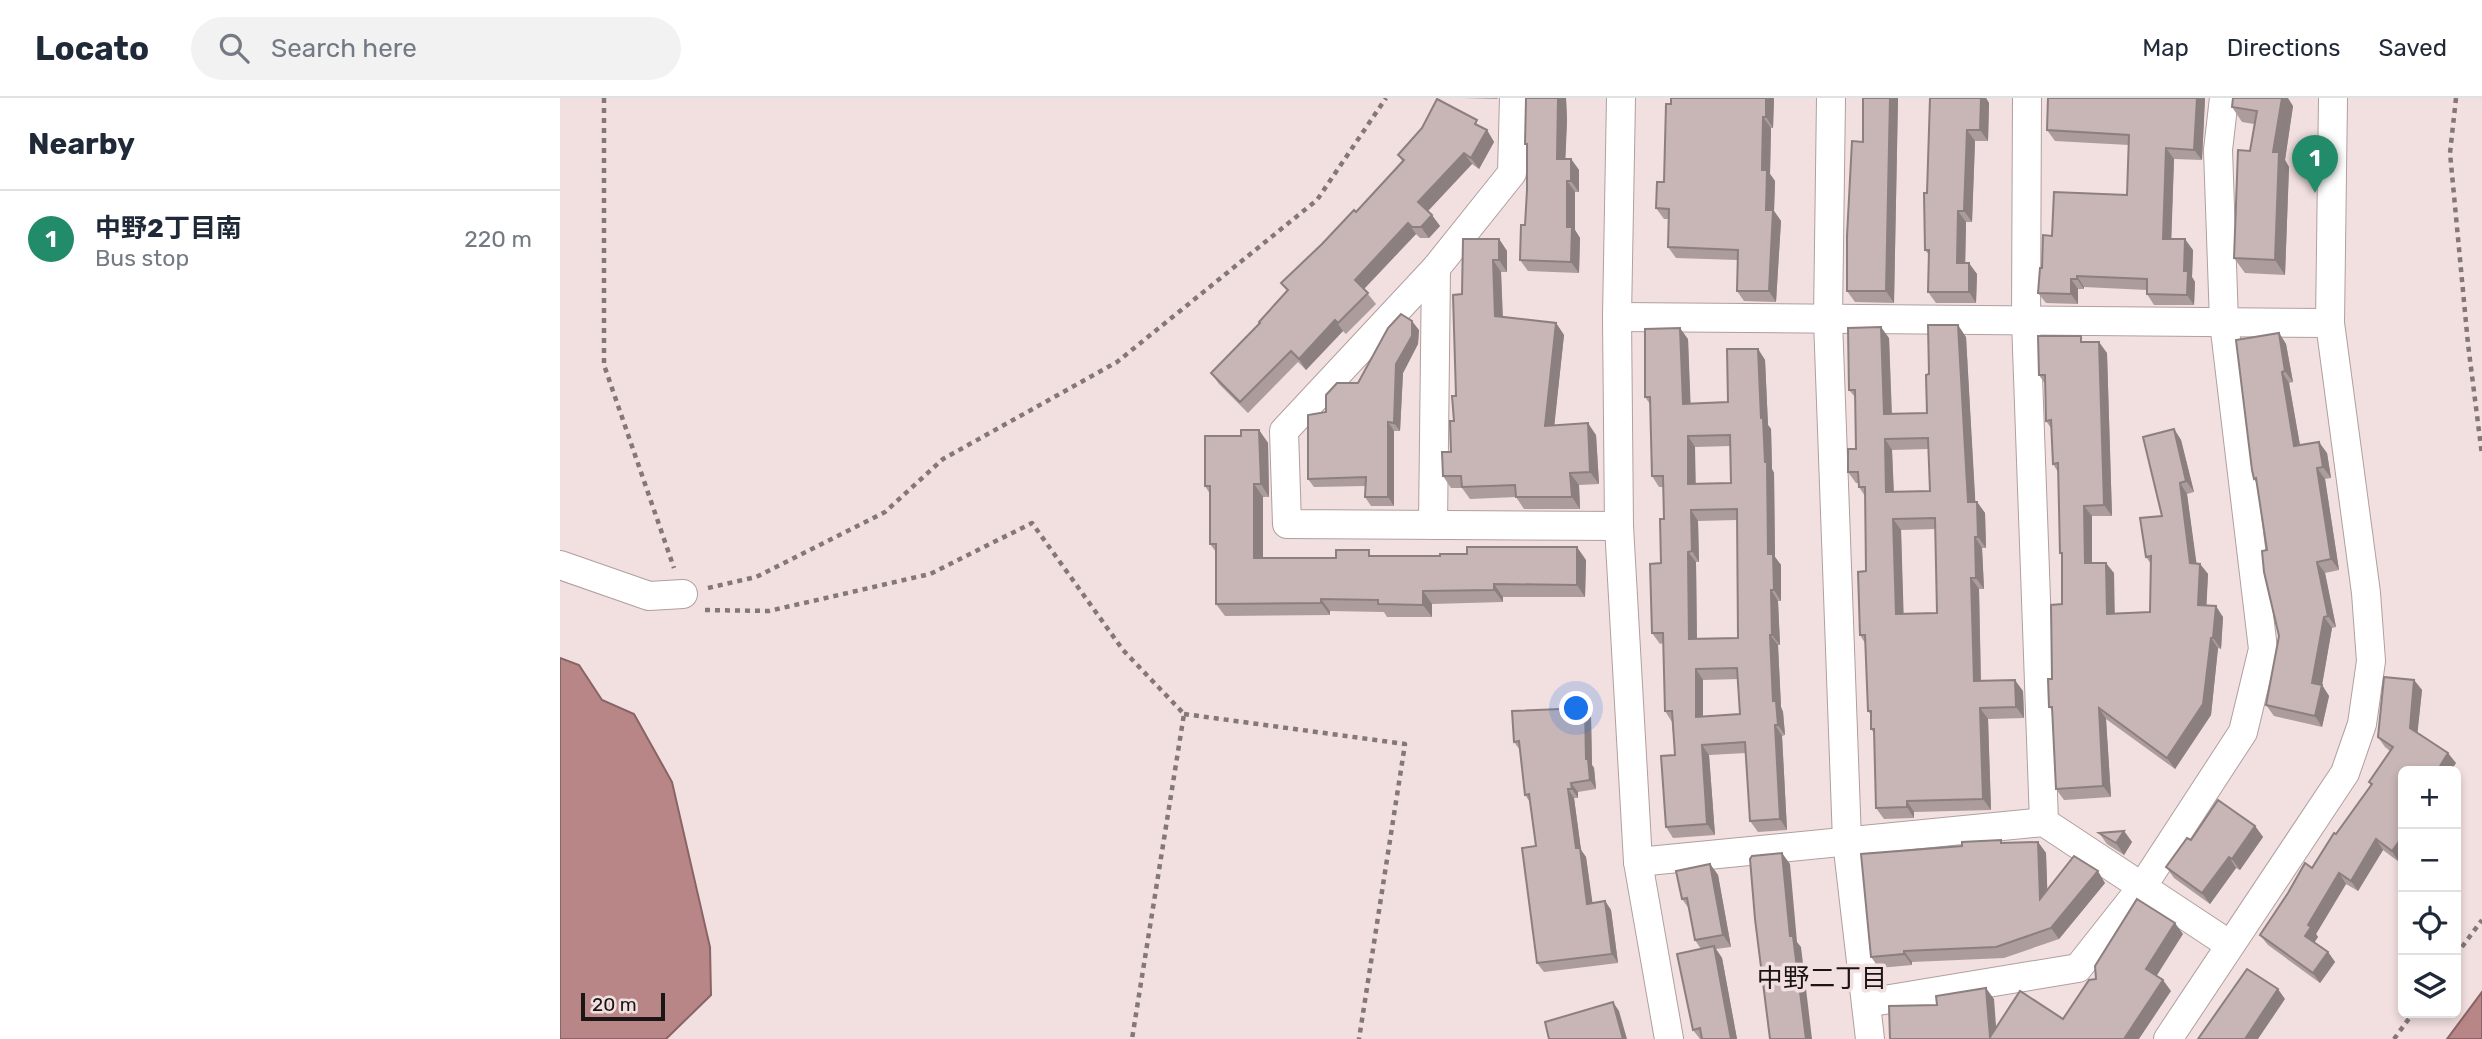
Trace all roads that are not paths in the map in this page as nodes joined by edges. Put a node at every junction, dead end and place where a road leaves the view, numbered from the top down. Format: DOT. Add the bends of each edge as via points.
graph roads {
  1 [pos="1514,98"];
  2 [pos="1621,98"];
  3 [pos="1831,98"];
  4 [pos="2027,98"];
  5 [pos="2224,98"];
  6 [pos="2333,98"];
  7 [pos="1436,268"];
  8 [pos="1617,317"];
  9 [pos="1828,320"];
  10 [pos="2026,321"];
  11 [pos="2224,322"];
  12 [pos="2329,323"];
  13 [pos="1433,525"];
  14 [pos="1619,526"];
  15 [pos="560,565"];
  16 [pos="683,594"];
  17 [pos="2044,822"];
  18 [pos="1847,841"];
  19 [pos="1638,862"];
  20 [pos="2142,887"];
  21 [pos="2231,945"];
  22 [pos="1866,1003"];
  23 [pos="1669,1039"];
  24 [pos="1870,1039"];
  25 [pos="2168,1039"];
  1 -- 7 [label="street" via="1513,173"];
  2 -- 8 [label="street"];
  3 -- 9 [label="street"];
  4 -- 10 [label="street"];
  5 -- 11 [label="street" via="2218,150"];
  6 -- 12 [label="street"];
  7 -- 13 [label="street"];
  7 -- 13 [label="street" via="1284,432 1287,524"];
  8 -- 9 [label="street"];
  8 -- 14 [label="street"];
  9 -- 10 [label="street"];
  9 -- 18 [label="street"];
  10 -- 11 [label="street"];
  10 -- 17 [label="street"];
  11 -- 12 [label="street"];
  11 -- 20 [label="street" via="2263,649 2242,732"];
  12 -- 21 [label="street" via="2366,593 2371,661 2362,724 2345,774"];
  13 -- 14 [label="street"];
  14 -- 19 [label="street"];
  15 -- 16 [label="street" via="649,596"];
  17 -- 18 [label="street"];
  17 -- 20 [label="street"];
  18 -- 19 [label="street"];
  18 -- 22 [label="street"];
  19 -- 23 [label="street"];
  20 -- 21 [label="street"];
  20 -- 22 [label="street" via="2078,968"];
  21 -- 25 [label="street"];
  22 -- 24 [label="street"];
}
